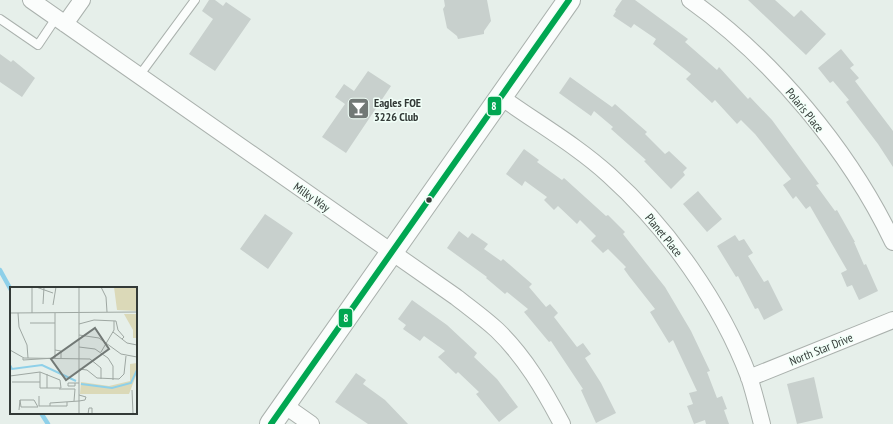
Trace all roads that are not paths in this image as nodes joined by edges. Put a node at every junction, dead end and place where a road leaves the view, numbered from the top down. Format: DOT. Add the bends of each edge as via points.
graph roads {
  1 [pos="31,0"];
  2 [pos="82,0"];
  3 [pos="195,0"];
  4 [pos="569,0"];
  5 [pos="690,0"];
  6 [pos="0,19"];
  7 [pos="61,21"];
  8 [pos="139,76"];
  9 [pos="501,97"];
  10 [pos="893,242"];
  11 [pos="392,252"];
  12 [pos="893,320"];
  13 [pos="749,378"];
  14 [pos="284,405"];
  15 [pos="271,424"];
  16 [pos="311,424"];
  17 [pos="562,424"];
  18 [pos="762,424"];
  1 -- 7 [label="street, Milky Way"];
  2 -- 7 [label="street"];
  3 -- 8 [label="lane"];
  4 -- 9 [label="main road"];
  5 -- 10 [label="street, Polaris Place" via="739,40 789,90 859,180 879,212"];
  6 -- 7 [label="lane" via="38,45"];
  7 -- 8 [label="street, Milky Way"];
  8 -- 11 [label="street, Milky Way"];
  9 -- 11 [label="main road"];
  9 -- 13 [label="street, Planet Place" via="579,151 609,175 636,202 697,278 716,309"];
  11 -- 14 [label="main road"];
  11 -- 17 [label="street, Milky Way" via="456,297 497,330 530,369"];
  12 -- 13 [label="street, North Star Drive"];
  13 -- 18 [label="street, Planet Place"];
  14 -- 15 [label="main road"];
  14 -- 16 [label="street"];
}
